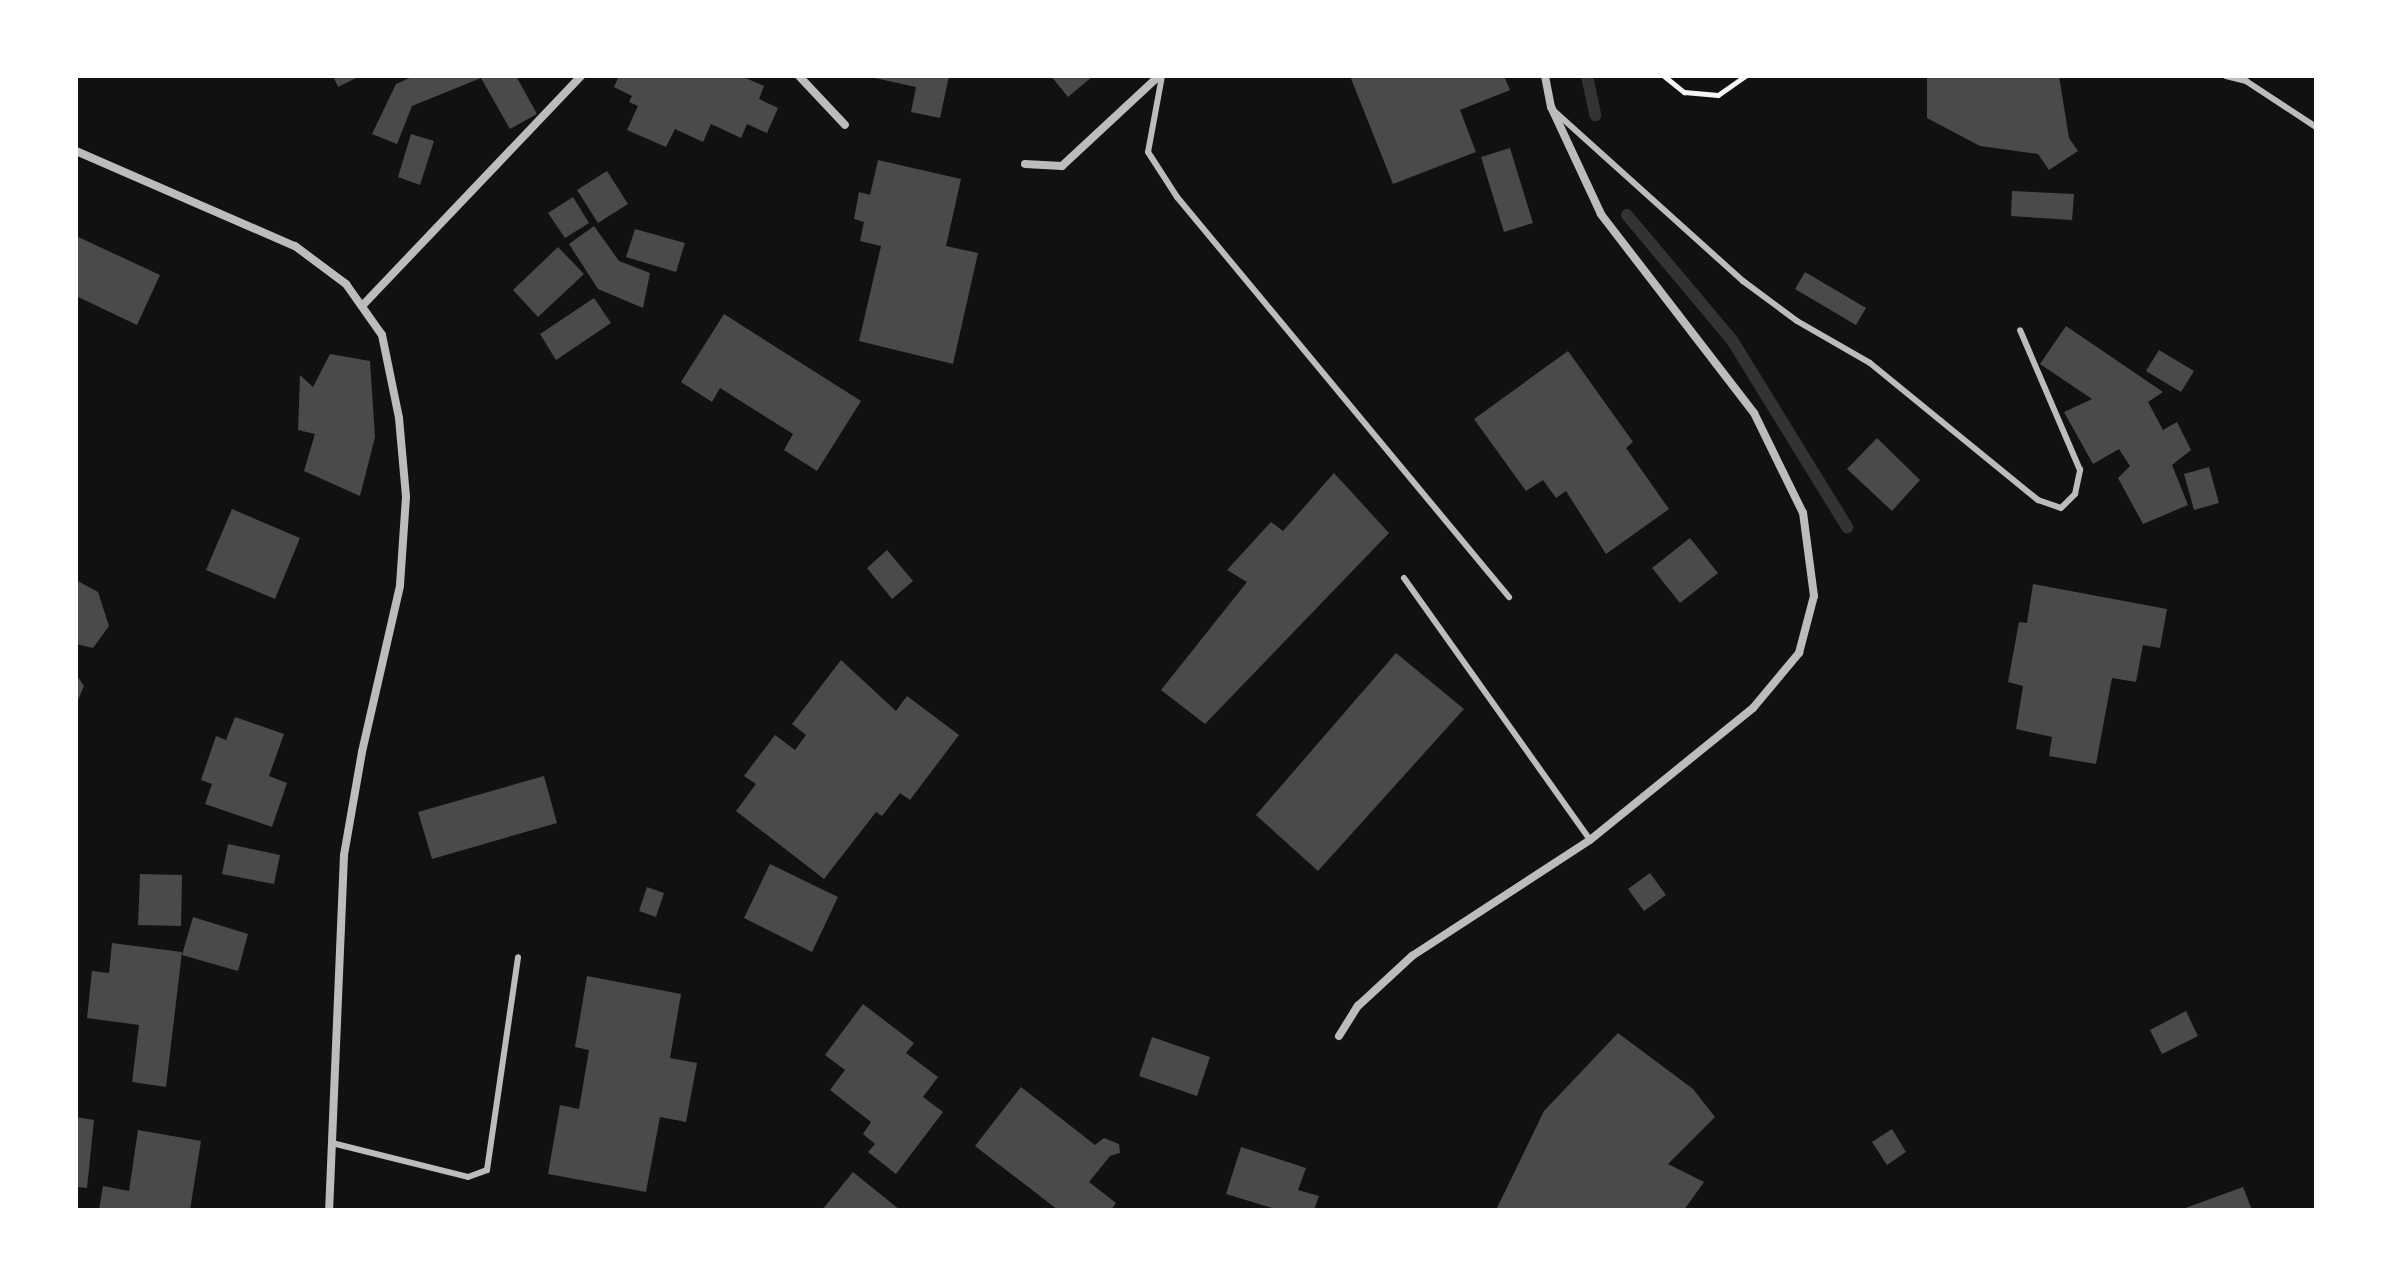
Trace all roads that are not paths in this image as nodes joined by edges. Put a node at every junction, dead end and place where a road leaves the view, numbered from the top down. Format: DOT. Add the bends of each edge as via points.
graph roads {
  1 [pos="581,76"];
  2 [pos="799,76"];
  3 [pos="1161,76"];
  4 [pos="1545,76"];
  5 [pos="2226,76"];
  6 [pos="1551,107"];
  7 [pos="845,125"];
  8 [pos="2316,127"];
  9 [pos="76,151"];
  10 [pos="1025,164"];
  11 [pos="362,306"];
  12 [pos="2020,330"];
  13 [pos="1404,578"];
  14 [pos="1509,597"];
  15 [pos="1590,840"];
  16 [pos="518,957"];
  17 [pos="1339,1036"];
  18 [pos="332,1143"];
  19 [pos="329,1210"];
  1 -- 11 [label="street"];
  2 -- 7 [label="street"];
  3 -- 10 [label="street" via="1062,166"];
  3 -- 14 [label="lane" via="1148,152 1177,197"];
  4 -- 6 [label="street"];
  5 -- 8 [label="lane" via="2246,81"];
  6 -- 12 [label="lane" via="1743,281 1797,321 1870,363 2038,500 2061,508 2075,494 2080,470"];
  6 -- 15 [label="street" via="1601,214 1754,413 1803,513 1814,596 1799,653 1753,708"];
  9 -- 11 [label="street" via="295,246 346,284"];
  11 -- 18 [label="street" via="382,335 399,418 406,497 400,586 344,855"];
  13 -- 15 [label="lane"];
  15 -- 17 [label="street" via="1412,956 1358,1006"];
  16 -- 18 [label="lane" via="487,1170 468,1177"];
  18 -- 19 [label="street"];
}
